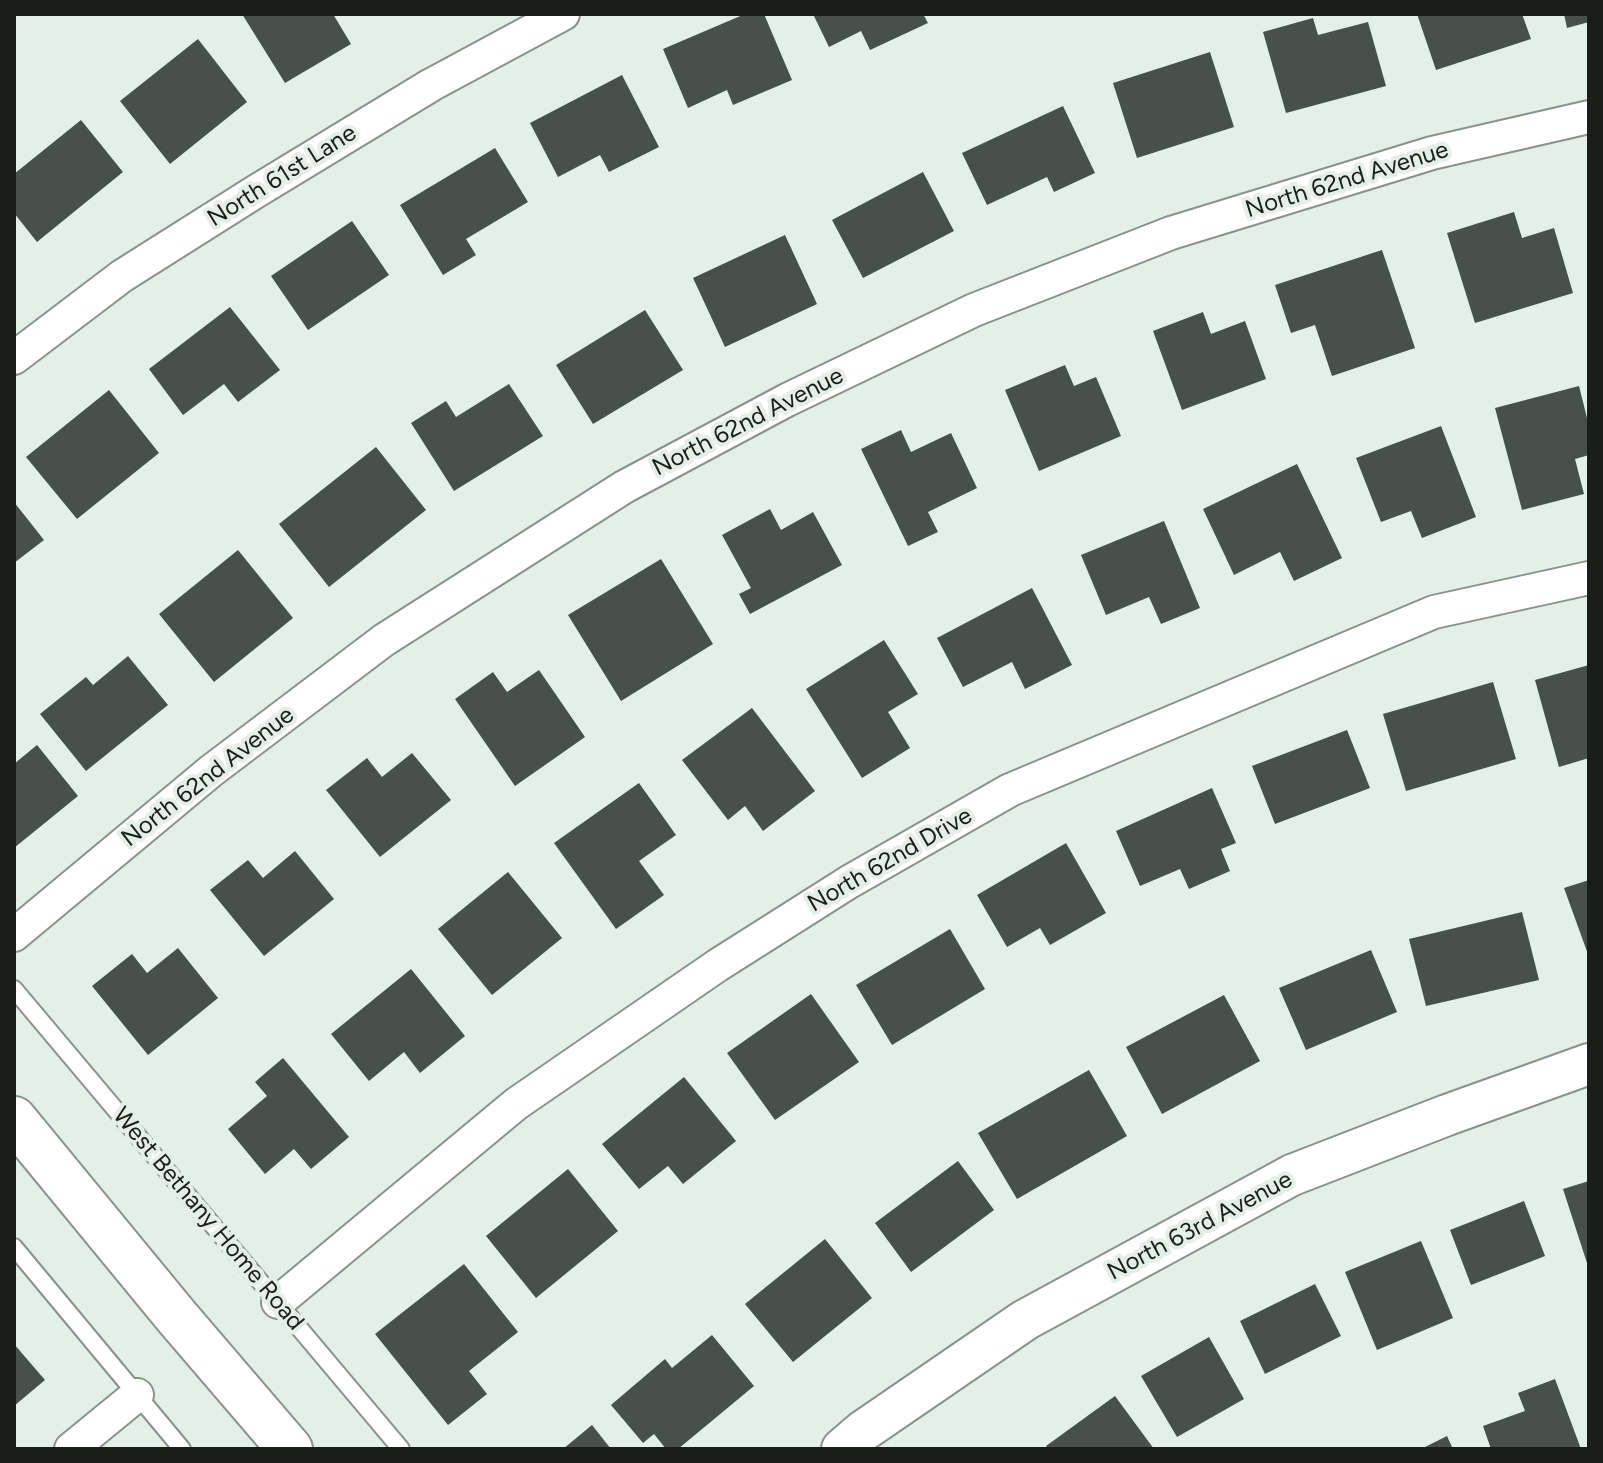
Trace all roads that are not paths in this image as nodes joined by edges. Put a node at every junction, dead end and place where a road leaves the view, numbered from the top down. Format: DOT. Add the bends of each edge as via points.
graph roads {
  1 [pos="563,14"];
  2 [pos="1589,117"];
  3 [pos="14,358"];
  4 [pos="1589,578"];
  5 [pos="14,935"];
  6 [pos="14,989"];
  7 [pos="1589,1064"];
  8 [pos="14,1119"];
  9 [pos="14,1247"];
  10 [pos="278,1302"];
  11 [pos="137,1395"];
  12 [pos="71,1449"];
  13 [pos="182,1449"];
  14 [pos="290,1449"];
  15 [pos="401,1449"];
  16 [pos="842,1449"];
  1 -- 3 [label="street, North 61st Lane" via="431,85 255,192 122,276"];
  2 -- 5 [label="street, North 62nd Avenue" via="1432,153 1171,233 974,310 787,400 624,487 384,640 211,771"];
  4 -- 10 [label="street, North 62nd Drive" via="1434,612 1010,790 731,956 516,1104"];
  6 -- 10 [label="lane, West Bethany Home Road"];
  7 -- 16 [label="street, North 63rd Avenue" via="1292,1175 1025,1320"];
  8 -- 14 [label="main road"];
  9 -- 11 [label="lane"];
  10 -- 15 [label="lane, West Bethany Home Road"];
  11 -- 12 [label="street"];
  11 -- 13 [label="lane"];
}
